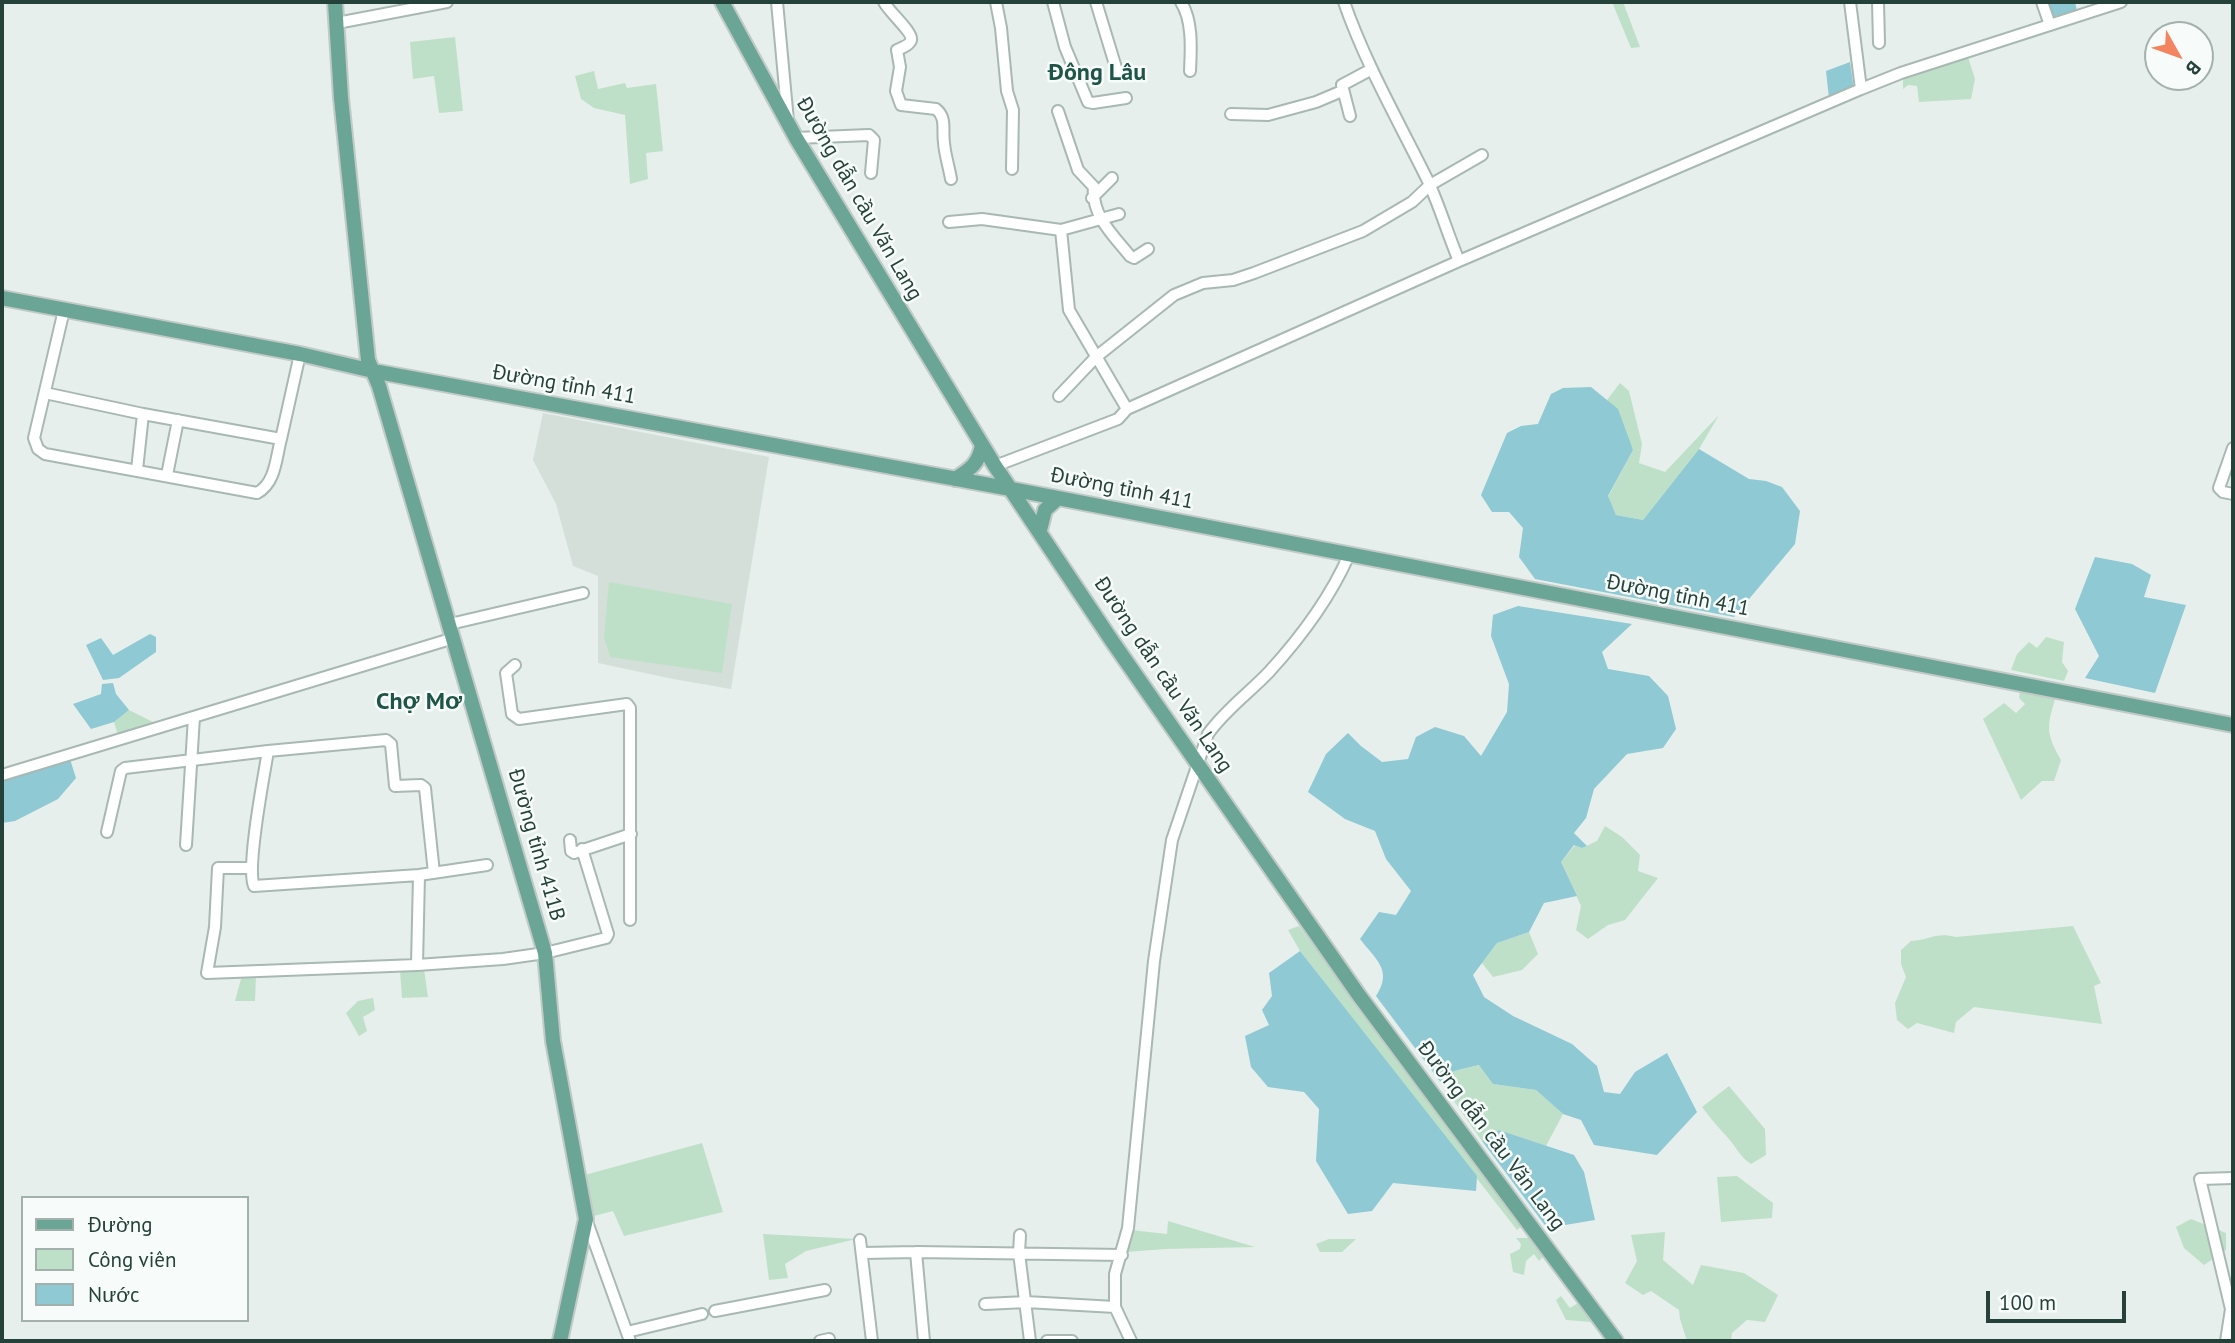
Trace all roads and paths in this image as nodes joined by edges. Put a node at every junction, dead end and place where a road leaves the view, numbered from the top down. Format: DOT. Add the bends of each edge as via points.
graph roads {
  1 [pos="335,2"];
  2 [pos="447,2"];
  3 [pos="722,2"];
  4 [pos="776,2"];
  5 [pos="884,2"];
  6 [pos="996,2"];
  7 [pos="1053,2"];
  8 [pos="1096,2"];
  9 [pos="1181,2"];
  10 [pos="1345,2"];
  11 [pos="1850,2"];
  12 [pos="1878,2"];
  13 [pos="2042,2"];
  14 [pos="2120,2"];
  15 [pos="337,23"];
  16 [pos="2050,25"];
  17 [pos="1880,43"];
  18 [pos="1372,69"];
  19 [pos="1117,71"];
  20 [pos="1190,71"];
  21 [pos="1861,89"];
  22 [pos="1342,91"];
  23 [pos="1126,98"];
  24 [pos="1058,111"];
  25 [pos="1231,114"];
  26 [pos="1350,117"];
  27 [pos="788,122"];
  28 [pos="796,138"];
  29 [pos="1482,155"];
  30 [pos="1012,170"];
  31 [pos="871,173"];
  32 [pos="951,178"];
  33 [pos="1112,178"];
  34 [pos="1430,185"];
  35 [pos="1092,198"];
  36 [pos="1119,214"];
  37 [pos="1101,219"];
  38 [pos="949,222"];
  39 [pos="1061,230"];
  40 [pos="1148,249"];
  41 [pos="1459,261"];
  42 [pos="2,298"];
  43 [pos="64,310"];
  44 [pos="300,354"];
  45 [pos="1096,357"];
  46 [pos="373,371"];
  47 [pos="45,393"];
  48 [pos="1059,396"];
  49 [pos="1128,409"];
  50 [pos="143,414"];
  51 [pos="178,420"];
  52 [pos="281,439"];
  53 [pos="982,445"];
  54 [pos="2233,448"];
  55 [pos="995,466"];
  56 [pos="137,470"];
  57 [pos="167,475"];
  58 [pos="956,479"];
  59 [pos="1011,489"];
  60 [pos="2233,494"];
  61 [pos="1058,498"];
  62 [pos="1040,530"];
  63 [pos="1349,555"];
  64 [pos="583,593"];
  65 [pos="450,624"];
  66 [pos="454,638"];
  67 [pos="515,665"];
  68 [pos="194,717"];
  69 [pos="2233,725"];
  70 [pos="268,751"];
  71 [pos="192,761"];
  72 [pos="1198,765"];
  73 [pos="2,775"];
  74 [pos="107,832"];
  75 [pos="631,834"];
  76 [pos="570,840"];
  77 [pos="186,845"];
  78 [pos="582,849"];
  79 [pos="487,865"];
  80 [pos="252,868"];
  81 [pos="434,873"];
  82 [pos="419,875"];
  83 [pos="630,920"];
  84 [pos="545,953"];
  85 [pos="416,965"];
  86 [pos="2233,1178"];
  87 [pos="586,1219"];
  88 [pos="1020,1236"];
  89 [pos="860,1240"];
  90 [pos="916,1252"];
  91 [pos="863,1253"];
  92 [pos="1019,1253"];
  93 [pos="1122,1255"];
  94 [pos="2221,1274"];
  95 [pos="2233,1278"];
  96 [pos="825,1290"];
  97 [pos="1026,1302"];
  98 [pos="985,1304"];
  99 [pos="1115,1307"];
  100 [pos="715,1311"];
  101 [pos="702,1314"];
  102 [pos="629,1337"];
  103 [pos="559,1341"];
  104 [pos="872,1341"];
  105 [pos="924,1341"];
  106 [pos="1030,1341"];
  107 [pos="1047,1341"];
  108 [pos="1072,1341"];
  109 [pos="1131,1341"];
  110 [pos="1616,1341"];
  111 [pos="2226,1341"];
  1 -- 15 [label="main road, Đường tỉnh 411B"];
  2 -- 15 [label="street"];
  3 -- 27 [label="main road, Đường dẫn cầu Văn Lang"];
  4 -- 27 [label="street"];
  5 -- 32 [label="street" via="911,39 897,50 900,67 895,91 901,105 940,112"];
  6 -- 30 [label="street" via="1013,110"];
  7 -- 23 [label="street" via="1065,47 1088,102"];
  8 -- 19 [label="street"];
  9 -- 20 [label="street" via="1189,26"];
  10 -- 18 [label="street"];
  11 -- 21 [label="street"];
  12 -- 17 [label="street"];
  13 -- 16 [label="street"];
  14 -- 16 [label="street"];
  15 -- 46 [label="main road, Đường tỉnh 411B" via="342,112 368,360"];
  16 -- 21 [label="street"];
  18 -- 22 [label="street" via="1342,85"];
  18 -- 34 [label="street"];
  21 -- 41 [label="street"];
  22 -- 25 [label="street" via="1268,115"];
  22 -- 26 [label="street"];
  24 -- 35 [label="street" via="1077,170 1094,187"];
  27 -- 28 [label="main road, Đường dẫn cầu Văn Lang"];
  28 -- 31 [label="street" via="869,135 874,140"];
  28 -- 53 [label="main road, Đường dẫn cầu Văn Lang"];
  29 -- 34 [label="street"];
  33 -- 35 [label="street"];
  34 -- 41 [label="street"];
  34 -- 45 [label="street" via="1412,202 1363,232 1254,273 1203,283 1174,295"];
  35 -- 37 [label="street"];
  36 -- 37 [label="street"];
  37 -- 39 [label="street"];
  37 -- 40 [label="street" via="1130,256"];
  38 -- 39 [label="street" via="982,219"];
  39 -- 45 [label="street" via="1069,310"];
  41 -- 49 [label="street"];
  42 -- 43 [label="main road, Đường tỉnh 411"];
  43 -- 44 [label="main road, Đường tỉnh 411"];
  43 -- 47 [label="street"];
  44 -- 46 [label="main road, Đường tỉnh 411"];
  44 -- 52 [label="street"];
  45 -- 48 [label="street"];
  45 -- 49 [label="street"];
  46 -- 58 [label="main road, Đường tỉnh 411"];
  46 -- 65 [label="main road, Đường tỉnh 411B"];
  47 -- 50 [label="street"];
  47 -- 56 [label="street" via="34,438 38,449"];
  49 -- 55 [label="street" via="1118,419"];
  50 -- 51 [label="street"];
  50 -- 56 [label="street"];
  51 -- 52 [label="street"];
  51 -- 57 [label="street"];
  52 -- 57 [label="street" via="272,479 257,493"];
  53 -- 55 [label="main road, Đường dẫn cầu Văn Lang"];
  53 -- 58 [label="main road" via="976,464"];
  54 -- 60 [label="street" via="2219,488"];
  55 -- 59 [label="main road, Đường dẫn cầu Văn Lang"];
  56 -- 57 [label="street"];
  58 -- 59 [label="main road, Đường tỉnh 411"];
  59 -- 61 [label="main road, Đường tỉnh 411"];
  59 -- 62 [label="main road, Đường dẫn cầu Văn Lang"];
  61 -- 62 [label="main road" via="1045,510"];
  61 -- 63 [label="main road, Đường tỉnh 411"];
  62 -- 72 [label="main road, Đường dẫn cầu Văn Lang"];
  63 -- 69 [label="main road, Đường tỉnh 411"];
  63 -- 72 [label="street" via="1332,593 1276,664 1208,734"];
  64 -- 65 [label="street"];
  65 -- 66 [label="main road, Đường tỉnh 411B"];
  66 -- 68 [label="street"];
  66 -- 84 [label="main road, Đường tỉnh 411B"];
  67 -- 75 [label="street" via="506,673 512,714 519,719 629,706"];
  68 -- 71 [label="street"];
  68 -- 73 [label="street"];
  70 -- 71 [label="street"];
  70 -- 80 [label="street"];
  70 -- 81 [label="street" via="389,742 395,786 425,788"];
  71 -- 74 [label="street" via="121,771"];
  71 -- 77 [label="street"];
  72 -- 93 [label="street" via="1171,839"];
  72 -- 110 [label="main road, Đường dẫn cầu Văn Lang" via="1357,995"];
  75 -- 78 [label="street"];
  75 -- 83 [label="street"];
  76 -- 78 [label="street" via="572,852"];
  78 -- 84 [label="street" via="608,936"];
  79 -- 81 [label="street"];
  80 -- 82 [label="street" via="252,883 258,887"];
  80 -- 85 [label="street" via="218,868 207,973"];
  81 -- 82 [label="street"];
  82 -- 85 [label="street"];
  84 -- 85 [label="street"];
  84 -- 87 [label="main road, Đường tỉnh 411B" via="553,1041"];
  86 -- 94 [label="street" via="2200,1179"];
  87 -- 102 [label="street"];
  87 -- 103 [label="main road, Đường tỉnh 411B"];
  88 -- 92 [label="street"];
  89 -- 91 [label="street"];
  90 -- 91 [label="street"];
  90 -- 92 [label="street"];
  90 -- 105 [label="street"];
  91 -- 104 [label="street"];
  92 -- 93 [label="street"];
  92 -- 97 [label="street"];
  93 -- 99 [label="street" via="1115,1274"];
  94 -- 95 [label="street"];
  94 -- 111 [label="street" via="2231,1309"];
  96 -- 100 [label="street"];
  97 -- 98 [label="street"];
  97 -- 99 [label="street"];
  97 -- 106 [label="street"];
  99 -- 109 [label="street"];
  101 -- 102 [label="street"];
  106 -- 107 [label="street"];
  107 -- 108 [label="street"];
}
